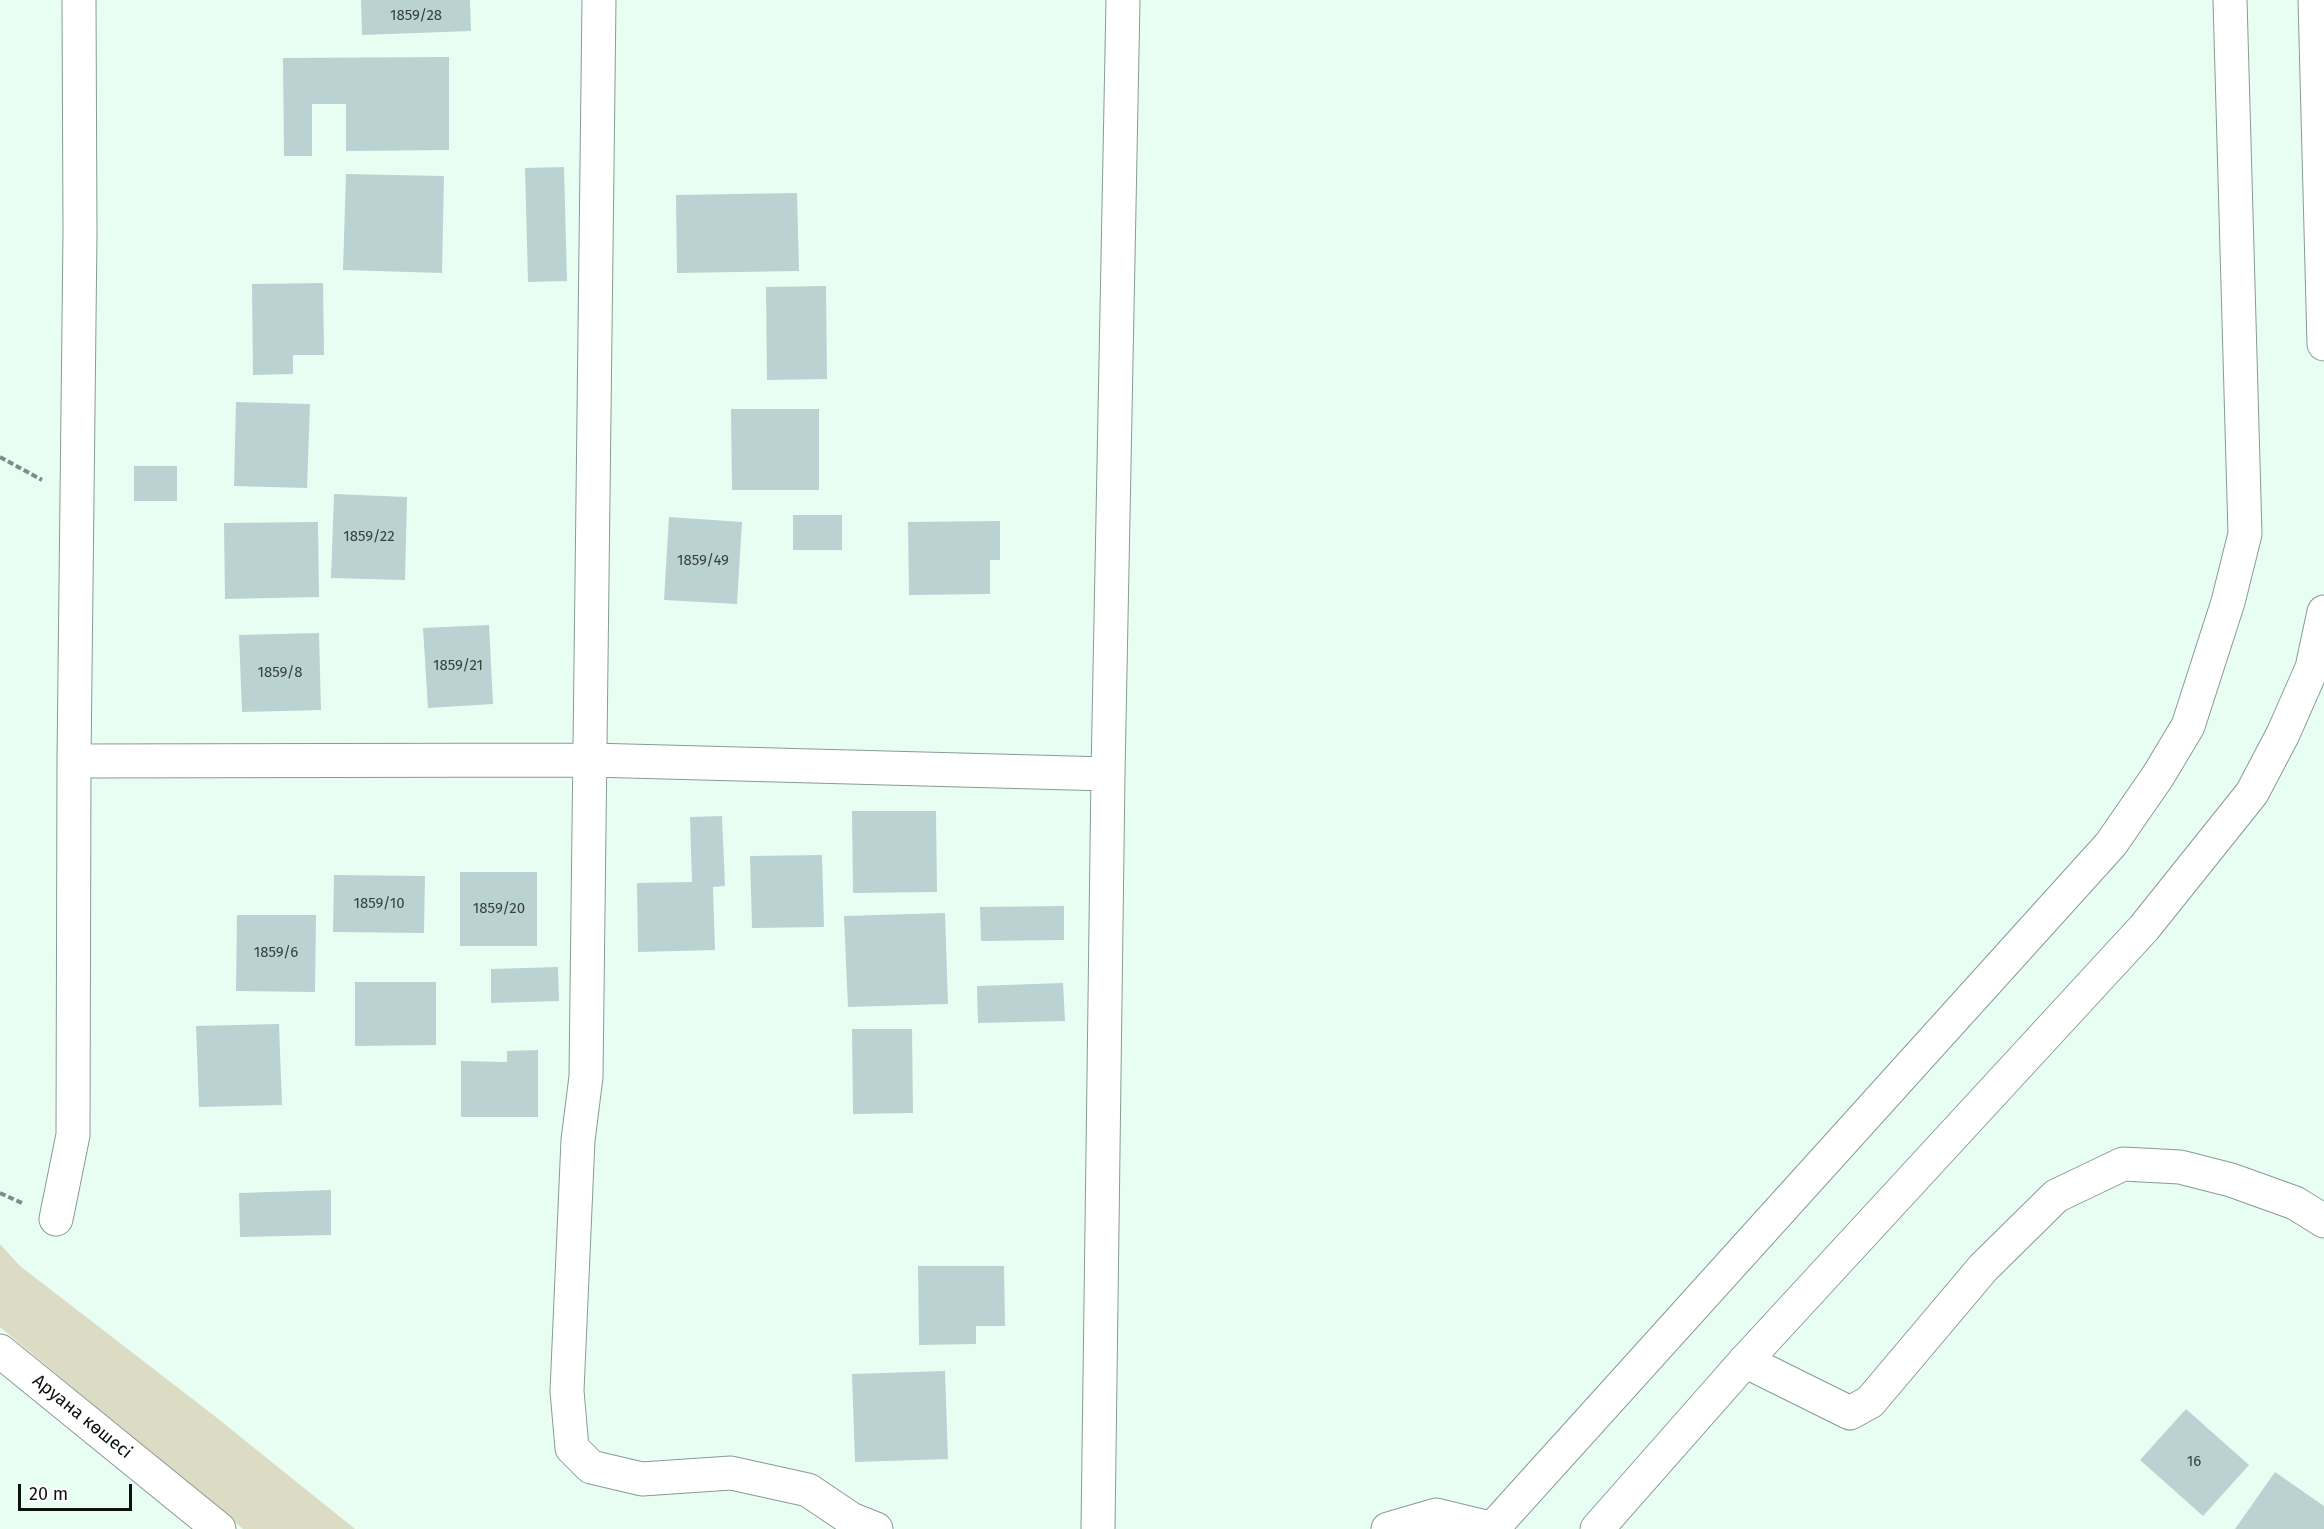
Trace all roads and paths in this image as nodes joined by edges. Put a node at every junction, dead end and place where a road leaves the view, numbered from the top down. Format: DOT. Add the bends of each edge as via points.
graph roads {
  1 [pos="80,0"];
  2 [pos="599,0"];
  3 [pos="1123,0"];
  4 [pos="2230,0"];
  5 [pos="2315,0"];
  6 [pos="2324,344"];
  7 [pos="2324,612"];
  8 [pos="591,760"];
  9 [pos="74,761"];
  10 [pos="1108,774"];
  11 [pos="56,1219"];
  12 [pos="2324,1221"];
  13 [pos="0,1351"];
  14 [pos="1745,1361"];
  15 [pos="219,1529"];
  16 [pos="876,1529"];
  17 [pos="1098,1529"];
  18 [pos="1388,1529"];
  19 [pos="1493,1529"];
  20 [pos="1597,1529"];
  1 -- 9 [label="street"];
  2 -- 8 [label="street"];
  3 -- 10 [label="street"];
  4 -- 19 [label="street" via="2245,534 2228,602 2188,726 2111,844"];
  5 -- 6 [label="street"];
  7 -- 14 [label="street" via="2312,668 2252,793 2144,928"];
  8 -- 9 [label="street"];
  8 -- 10 [label="street"];
  8 -- 16 [label="street" via="586,1077 578,1140 567,1391 572,1448 591,1467 642,1479 731,1473 808,1490 851,1520"];
  9 -- 11 [label="street" via="73,1135"];
  10 -- 17 [label="street"];
  12 -- 14 [label="street" via="2295,1203 2231,1180 2180,1167 2122,1164 2056,1196 1983,1268 1870,1402 1850,1413"];
  13 -- 15 [label="street, Аруана көшесі"];
  14 -- 20 [label="street"];
  18 -- 19 [label="street" via="1436,1515"];
}
